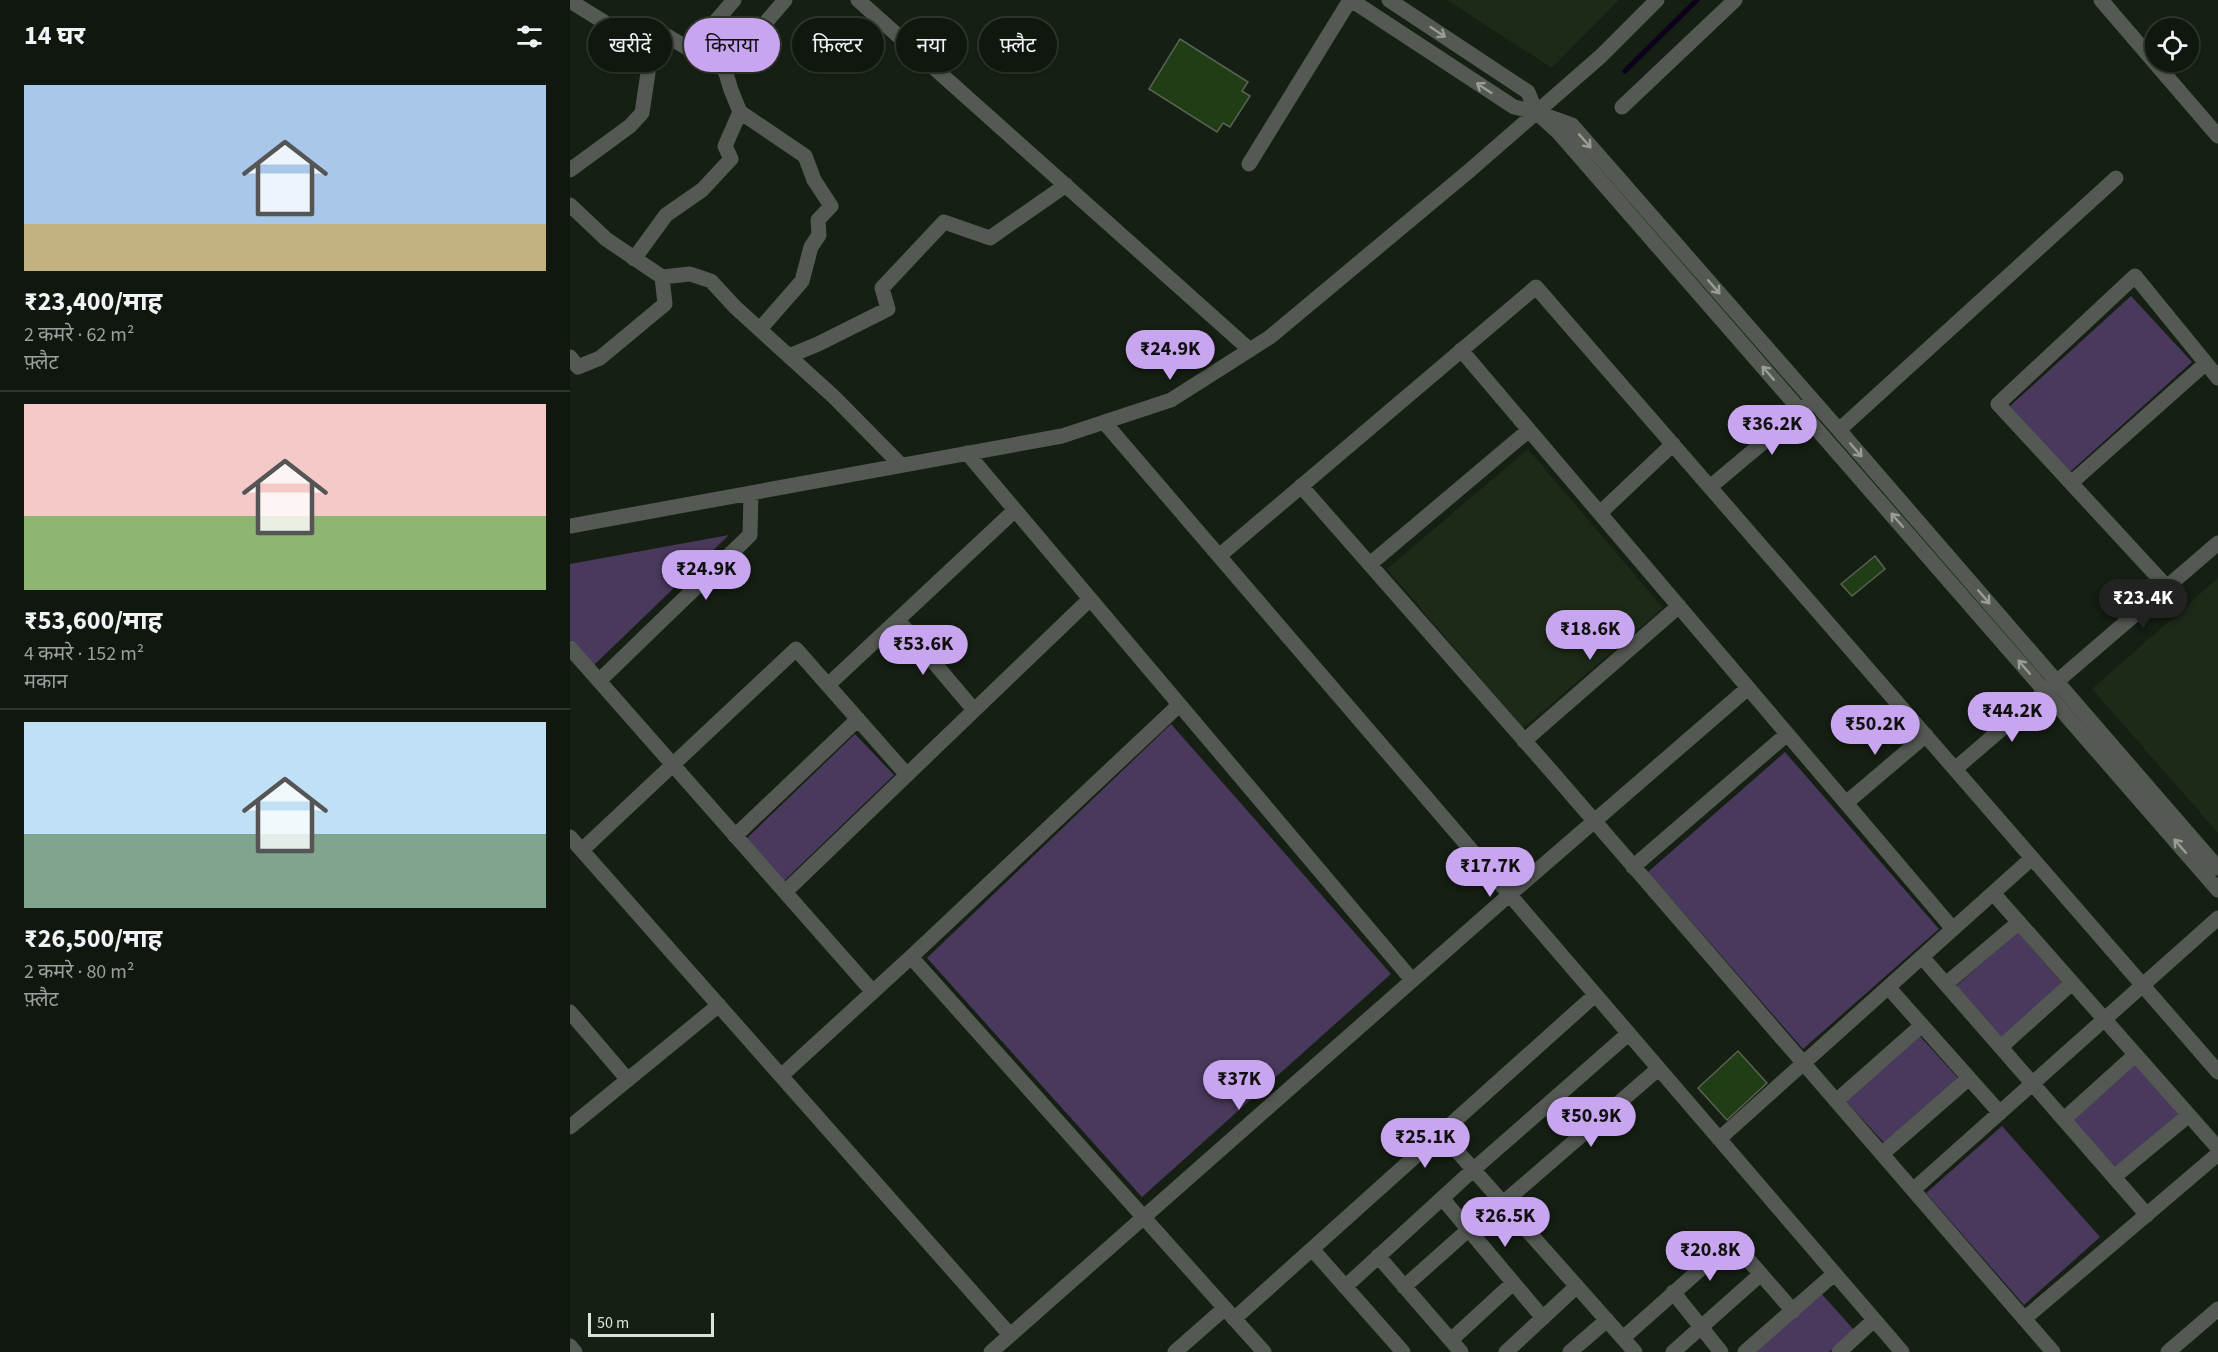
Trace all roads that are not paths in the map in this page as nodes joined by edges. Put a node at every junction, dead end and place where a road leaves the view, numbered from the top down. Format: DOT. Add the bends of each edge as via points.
graph roads {
  1 [pos="734,0"];
  2 [pos="785,0"];
  3 [pos="858,0"];
  4 [pos="1350,0"];
  5 [pos="1389,0"];
  6 [pos="1658,0"];
  7 [pos="1735,0"];
  8 [pos="2101,0"];
  9 [pos="570,1"];
  10 [pos="598,18"];
  11 [pos="719,18"];
  12 [pos="770,18"];
  13 [pos="648,72"];
  14 [pos="726,72"];
  15 [pos="1622,108"];
  16 [pos="741,112"];
  17 [pos="1536,112"];
  18 [pos="2216,130"];
  19 [pos="1249,164"];
  20 [pos="570,170"];
  21 [pos="2116,178"];
  22 [pos="1066,185"];
  23 [pos="570,206"];
  24 [pos="634,259"];
  25 [pos="662,278"];
  26 [pos="760,329"];
  27 [pos="1250,350"];
  28 [pos="1461,350"];
  29 [pos="789,356"];
  30 [pos="570,357"];
  31 [pos="2206,363"];
  32 [pos="2218,378"];
  33 [pos="1807,405"];
  34 [pos="1104,422"];
  35 [pos="1529,430"];
  36 [pos="1839,430"];
  37 [pos="1673,444"];
  38 [pos="967,453"];
  39 [pos="901,465"];
  40 [pos="2071,483"];
  41 [pos="1301,486"];
  42 [pos="1710,487"];
  43 [pos="751,493"];
  44 [pos="1015,510"];
  45 [pos="1600,513"];
  46 [pos="570,526"];
  47 [pos="2218,543"];
  48 [pos="1219,556"];
  49 [pos="1370,564"];
  50 [pos="2167,587"];
  51 [pos="1090,599"];
  52 [pos="1679,606"];
  53 [pos="898,620"];
  54 [pos="570,648"];
  55 [pos="599,681"];
  56 [pos="828,685"];
  57 [pos="2052,687"];
  58 [pos="1748,688"];
  59 [pos="1179,705"];
  60 [pos="974,710"];
  61 [pos="858,719"];
  62 [pos="1787,734"];
  63 [pos="1926,735"];
  64 [pos="1524,741"];
  65 [pos="673,765"];
  66 [pos="1955,769"];
  67 [pos="907,775"];
  68 [pos="1846,803"];
  69 [pos="1594,821"];
  70 [pos="735,836"];
  71 [pos="570,837"];
  72 [pos="582,850"];
  73 [pos="2032,858"];
  74 [pos="1633,867"];
  75 [pos="2218,868"];
  76 [pos="2218,890"];
  77 [pos="785,892"];
  78 [pos="1993,893"];
  79 [pos="1509,895"];
  80 [pos="2218,918"];
  81 [pos="2019,922"];
  82 [pos="1953,929"];
  83 [pos="912,957"];
  84 [pos="1922,957"];
  85 [pos="1413,980"];
  86 [pos="2072,983"];
  87 [pos="1946,984"];
  88 [pos="2143,985"];
  89 [pos="1888,987"];
  90 [pos="873,992"];
  91 [pos="1595,995"];
  92 [pos="719,1005"];
  93 [pos="570,1012"];
  94 [pos="2104,1020"];
  95 [pos="1922,1025"];
  96 [pos="1628,1034"];
  97 [pos="2001,1047"];
  98 [pos="2135,1055"];
  99 [pos="1803,1063"];
  100 [pos="1658,1069"];
  101 [pos="2218,1072"];
  102 [pos="781,1076"];
  103 [pos="1969,1078"];
  104 [pos="628,1080"];
  105 [pos="2033,1084"];
  106 [pos="1836,1101"];
  107 [pos="2000,1113"];
  108 [pos="2189,1115"];
  109 [pos="2064,1119"];
  110 [pos="570,1127"];
  111 [pos="1441,1133"];
  112 [pos="1719,1139"];
  113 [pos="2218,1148"];
  114 [pos="1882,1154"];
  115 [pos="2218,1154"];
  116 [pos="1474,1169"];
  117 [pos="2114,1177"];
  118 [pos="1913,1191"];
  119 [pos="1442,1198"];
  120 [pos="1503,1203"];
  121 [pos="2147,1215"];
  122 [pos="1143,1217"];
  123 [pos="1468,1230"];
  124 [pos="1312,1249"];
  125 [pos="1378,1256"];
  126 [pos="1761,1274"];
  127 [pos="1834,1274"];
  128 [pos="1513,1282"];
  129 [pos="1577,1286"];
  130 [pos="1345,1287"];
  131 [pos="1404,1287"];
  132 [pos="1673,1292"];
  133 [pos="2218,1309"];
  134 [pos="1792,1311"];
  135 [pos="1229,1313"];
  136 [pos="1543,1318"];
  137 [pos="2024,1319"];
  138 [pos="1607,1320"];
  139 [pos="1874,1320"];
  140 [pos="1701,1328"];
  141 [pos="1010,1335"];
  142 [pos="1623,1338"];
  143 [pos="570,1346"];
  144 [pos="1456,1346"];
  145 [pos="1574,1351"];
  146 [pos="575,1352"];
  147 [pos="991,1352"];
  148 [pos="1175,1352"];
  149 [pos="1264,1352"];
  150 [pos="1403,1352"];
  151 [pos="1506,1352"];
  152 [pos="1635,1352"];
  153 [pos="1673,1352"];
  154 [pos="1721,1352"];
  155 [pos="1745,1352"];
  156 [pos="1839,1352"];
  157 [pos="1902,1352"];
  158 [pos="2053,1352"];
  159 [pos="2168,1352"];
  1 -- 11 [label="street"];
  2 -- 12 [label="street"];
  3 -- 22 [label="street"];
  17 -- 4 [label="street, one-way" via="1514,108"];
  4 -- 19 [label="street"];
  5 -- 17 [label="street, one-way" via="1528,92"];
  6 -- 17 [label="street"];
  7 -- 15 [label="street"];
  8 -- 18 [label="street"];
  9 -- 10 [label="street"];
  13 -- 20 [label="street" via="642,113"];
  14 -- 16 [label="street"];
  16 -- 24 [label="street" via="725,146 731,159 702,190 666,215"];
  16 -- 26 [label="street" via="805,156 814,180 831,206 818,220 819,236 811,247 802,281"];
  17 -- 27 [label="street"];
  17 -- 33 [label="street" via="1572,125"];
  21 -- 36 [label="street"];
  22 -- 27 [label="street"];
  22 -- 29 [label="street" via="990,238 944,222 882,288 888,309"];
  23 -- 24 [label="street"];
  24 -- 25 [label="street"];
  25 -- 26 [label="street" via="690,274 711,280"];
  25 -- 30 [label="street" via="665,304 600,358 578,367"];
  26 -- 29 [label="street"];
  27 -- 34 [label="street" via="1171,400"];
  28 -- 35 [label="street"];
  28 -- 37 [label="street" via="1536,286"];
  28 -- 41 [label="street"];
  29 -- 39 [label="street"];
  31 -- 32 [label="street"];
  31 -- 40 [label="street"];
  31 -- 40 [label="street" via="2135,276 1998,404"];
  33 -- 36 [label="street"];
  33 -- 42 [label="street"];
  57 -- 33 [label="street, one-way"];
  34 -- 38 [label="street" via="1062,436"];
  34 -- 48 [label="street"];
  35 -- 45 [label="street"];
  35 -- 49 [label="street"];
  36 -- 57 [label="street, one-way"];
  37 -- 42 [label="street"];
  37 -- 45 [label="street"];
  38 -- 39 [label="street"];
  38 -- 44 [label="street"];
  39 -- 43 [label="street"];
  40 -- 50 [label="street"];
  41 -- 48 [label="street"];
  41 -- 49 [label="street"];
  42 -- 63 [label="street"];
  43 -- 46 [label="street"];
  43 -- 55 [label="street" via="750,535"];
  44 -- 51 [label="street"];
  44 -- 53 [label="street"];
  45 -- 52 [label="street"];
  47 -- 50 [label="street"];
  48 -- 79 [label="street"];
  49 -- 64 [label="street"];
  50 -- 57 [label="street"];
  51 -- 59 [label="street"];
  51 -- 60 [label="street"];
  52 -- 58 [label="street"];
  52 -- 64 [label="street"];
  53 -- 56 [label="street"];
  53 -- 60 [label="street"];
  54 -- 55 [label="street"];
  55 -- 65 [label="street"];
  56 -- 61 [label="street"];
  56 -- 65 [label="street" via="796,650"];
  57 -- 66 [label="street"];
  57 -- 75 [label="street"];
  76 -- 57 [label="street, one-way"];
  58 -- 62 [label="street"];
  58 -- 69 [label="street"];
  59 -- 83 [label="street"];
  59 -- 85 [label="street"];
  60 -- 67 [label="street"];
  61 -- 67 [label="street"];
  61 -- 70 [label="street"];
  62 -- 68 [label="street"];
  62 -- 74 [label="street"];
  63 -- 66 [label="street"];
  63 -- 68 [label="street"];
  64 -- 69 [label="street"];
  65 -- 70 [label="street"];
  65 -- 72 [label="street"];
  66 -- 73 [label="street"];
  67 -- 77 [label="street"];
  68 -- 82 [label="street"];
  69 -- 74 [label="street"];
  69 -- 79 [label="street"];
  70 -- 77 [label="street"];
  71 -- 72 [label="street"];
  72 -- 92 [label="street"];
  73 -- 78 [label="street"];
  73 -- 88 [label="street"];
  74 -- 99 [label="street"];
  77 -- 90 [label="street"];
  78 -- 81 [label="street"];
  78 -- 82 [label="street"];
  79 -- 85 [label="street"];
  79 -- 91 [label="street"];
  80 -- 88 [label="street"];
  81 -- 86 [label="street"];
  81 -- 87 [label="street"];
  82 -- 84 [label="street"];
  83 -- 90 [label="street"];
  83 -- 122 [label="street"];
  84 -- 87 [label="street"];
  84 -- 89 [label="street"];
  85 -- 122 [label="street"];
  86 -- 94 [label="street"];
  86 -- 97 [label="street"];
  87 -- 97 [label="street"];
  88 -- 94 [label="street"];
  88 -- 101 [label="street"];
  89 -- 95 [label="street"];
  89 -- 99 [label="street"];
  90 -- 102 [label="street"];
  91 -- 96 [label="street"];
  91 -- 111 [label="street"];
  92 -- 102 [label="street"];
  92 -- 104 [label="street"];
  93 -- 104 [label="street"];
  94 -- 98 [label="street"];
  94 -- 105 [label="street"];
  95 -- 103 [label="street"];
  95 -- 106 [label="street"];
  96 -- 100 [label="street"];
  96 -- 116 [label="street"];
  97 -- 105 [label="street"];
  98 -- 108 [label="street"];
  98 -- 109 [label="street"];
  99 -- 106 [label="street"];
  99 -- 112 [label="street"];
  100 -- 112 [label="street"];
  100 -- 120 [label="street"];
  102 -- 141 [label="street"];
  103 -- 107 [label="street"];
  103 -- 114 [label="street"];
  104 -- 110 [label="street"];
  105 -- 107 [label="street"];
  105 -- 109 [label="street"];
  106 -- 114 [label="street"];
  107 -- 118 [label="street"];
  108 -- 113 [label="street"];
  108 -- 117 [label="street"];
  109 -- 117 [label="street"];
  111 -- 116 [label="street"];
  111 -- 124 [label="street"];
  112 -- 127 [label="street"];
  114 -- 118 [label="street"];
  115 -- 121 [label="street"];
  116 -- 119 [label="street"];
  116 -- 120 [label="street"];
  117 -- 121 [label="street"];
  118 -- 137 [label="street"];
  119 -- 123 [label="street"];
  119 -- 125 [label="street"];
  120 -- 129 [label="street"];
  121 -- 137 [label="street"];
  122 -- 135 [label="street"];
  122 -- 141 [label="street"];
  123 -- 128 [label="street"];
  123 -- 131 [label="street"];
  124 -- 130 [label="street"];
  124 -- 135 [label="street"];
  125 -- 130 [label="street"];
  125 -- 131 [label="street"];
  126 -- 132 [label="street" via="1732,1241"];
  126 -- 134 [label="street"];
  126 -- 140 [label="street"];
  127 -- 134 [label="street"];
  127 -- 139 [label="street"];
  128 -- 136 [label="street"];
  128 -- 144 [label="street"];
  129 -- 136 [label="street"];
  129 -- 138 [label="street"];
  130 -- 150 [label="street"];
  131 -- 144 [label="street"];
  132 -- 140 [label="street"];
  132 -- 142 [label="street"];
  133 -- 159 [label="street"];
  134 -- 155 [label="street"];
  135 -- 148 [label="street"];
  135 -- 149 [label="street"];
  136 -- 151 [label="street"];
  137 -- 158 [label="street"];
  138 -- 142 [label="street"];
  138 -- 145 [label="street"];
  139 -- 156 [label="street"];
  139 -- 157 [label="street"];
  140 -- 153 [label="street"];
  140 -- 154 [label="street"];
  141 -- 147 [label="street"];
  142 -- 152 [label="street"];
  143 -- 146 [label="street"];
}
